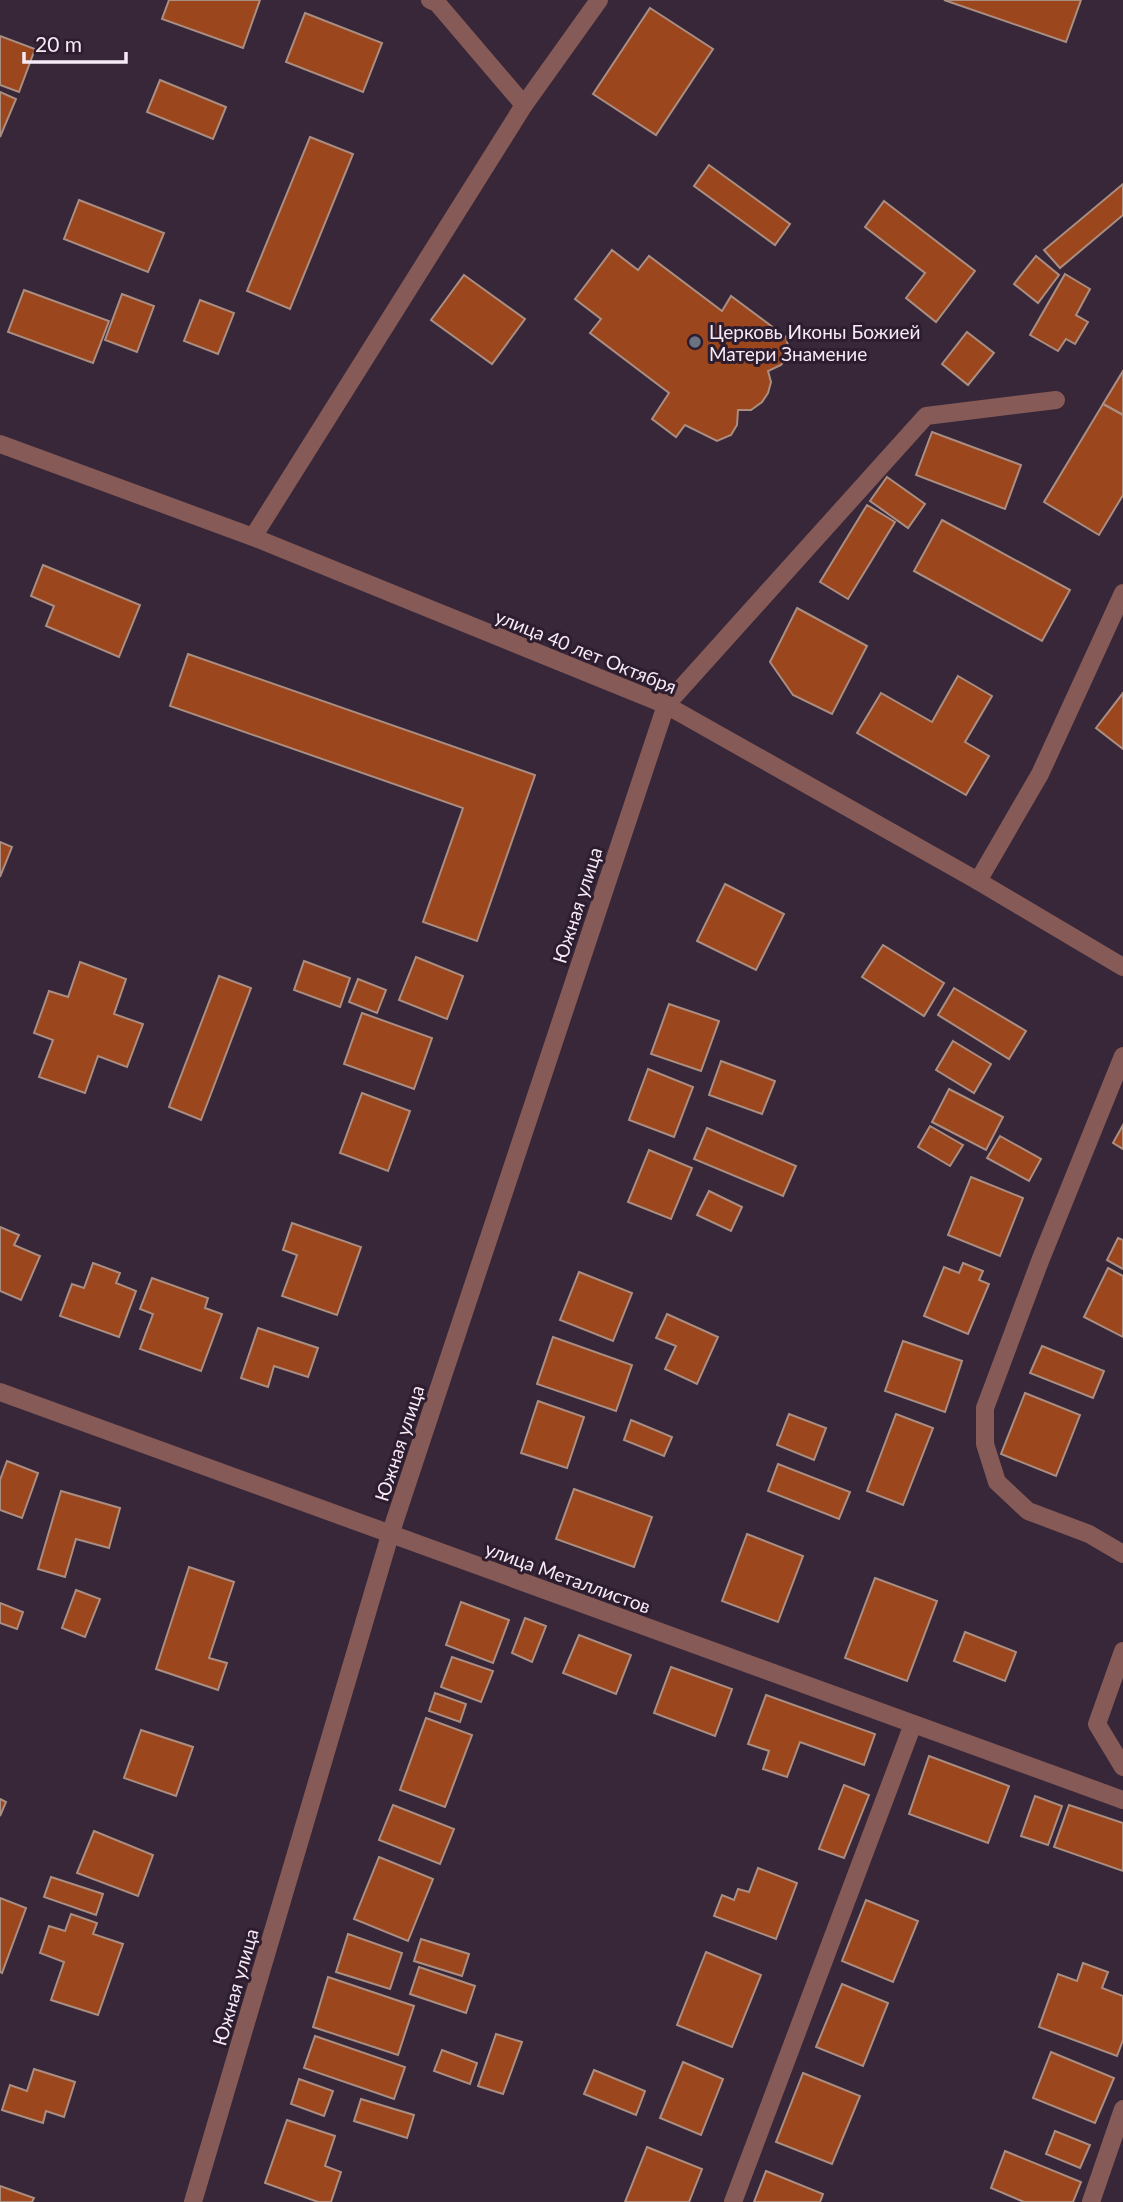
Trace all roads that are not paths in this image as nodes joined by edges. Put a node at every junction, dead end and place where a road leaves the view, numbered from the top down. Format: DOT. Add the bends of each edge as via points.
graph roads {
  1 [pos="430,0"];
  2 [pos="599,0"];
  3 [pos="524,105"];
  4 [pos="1056,400"];
  5 [pos="0,444"];
  6 [pos="253,537"];
  7 [pos="1123,593"];
  8 [pos="666,705"];
  9 [pos="978,881"];
  10 [pos="1123,967"];
  11 [pos="1123,1056"];
  12 [pos="0,1392"];
  13 [pos="390,1535"];
  14 [pos="1123,1554"];
  15 [pos="1123,1651"];
  16 [pos="913,1724"];
  17 [pos="1123,1767"];
  18 [pos="1123,1800"];
  19 [pos="1123,2109"];
  20 [pos="193,2202"];
  21 [pos="733,2202"];
  22 [pos="1091,2202"];
  1 -- 3 [label="street"];
  2 -- 3 [label="street"];
  3 -- 6 [label="street"];
  4 -- 8 [label="street" via="926,416"];
  5 -- 6 [label="street, улица 40 лет Октября"];
  6 -- 8 [label="street, улица 40 лет Октября"];
  7 -- 9 [label="street" via="1040,774"];
  8 -- 9 [label="street, улица 40 лет Октября"];
  8 -- 13 [label="street, Южная улица"];
  9 -- 10 [label="street, улица 40 лет Октября"];
  11 -- 14 [label="street" via="985,1408 985,1444 997,1482 1028,1511 1089,1534"];
  12 -- 13 [label="street, улица Металлистов"];
  13 -- 16 [label="street, улица Металлистов"];
  13 -- 20 [label="street, Южная улица"];
  15 -- 17 [label="street" via="1097,1724"];
  16 -- 18 [label="street, улица Металлистов"];
  16 -- 21 [label="street"];
  19 -- 22 [label="street"];
}
